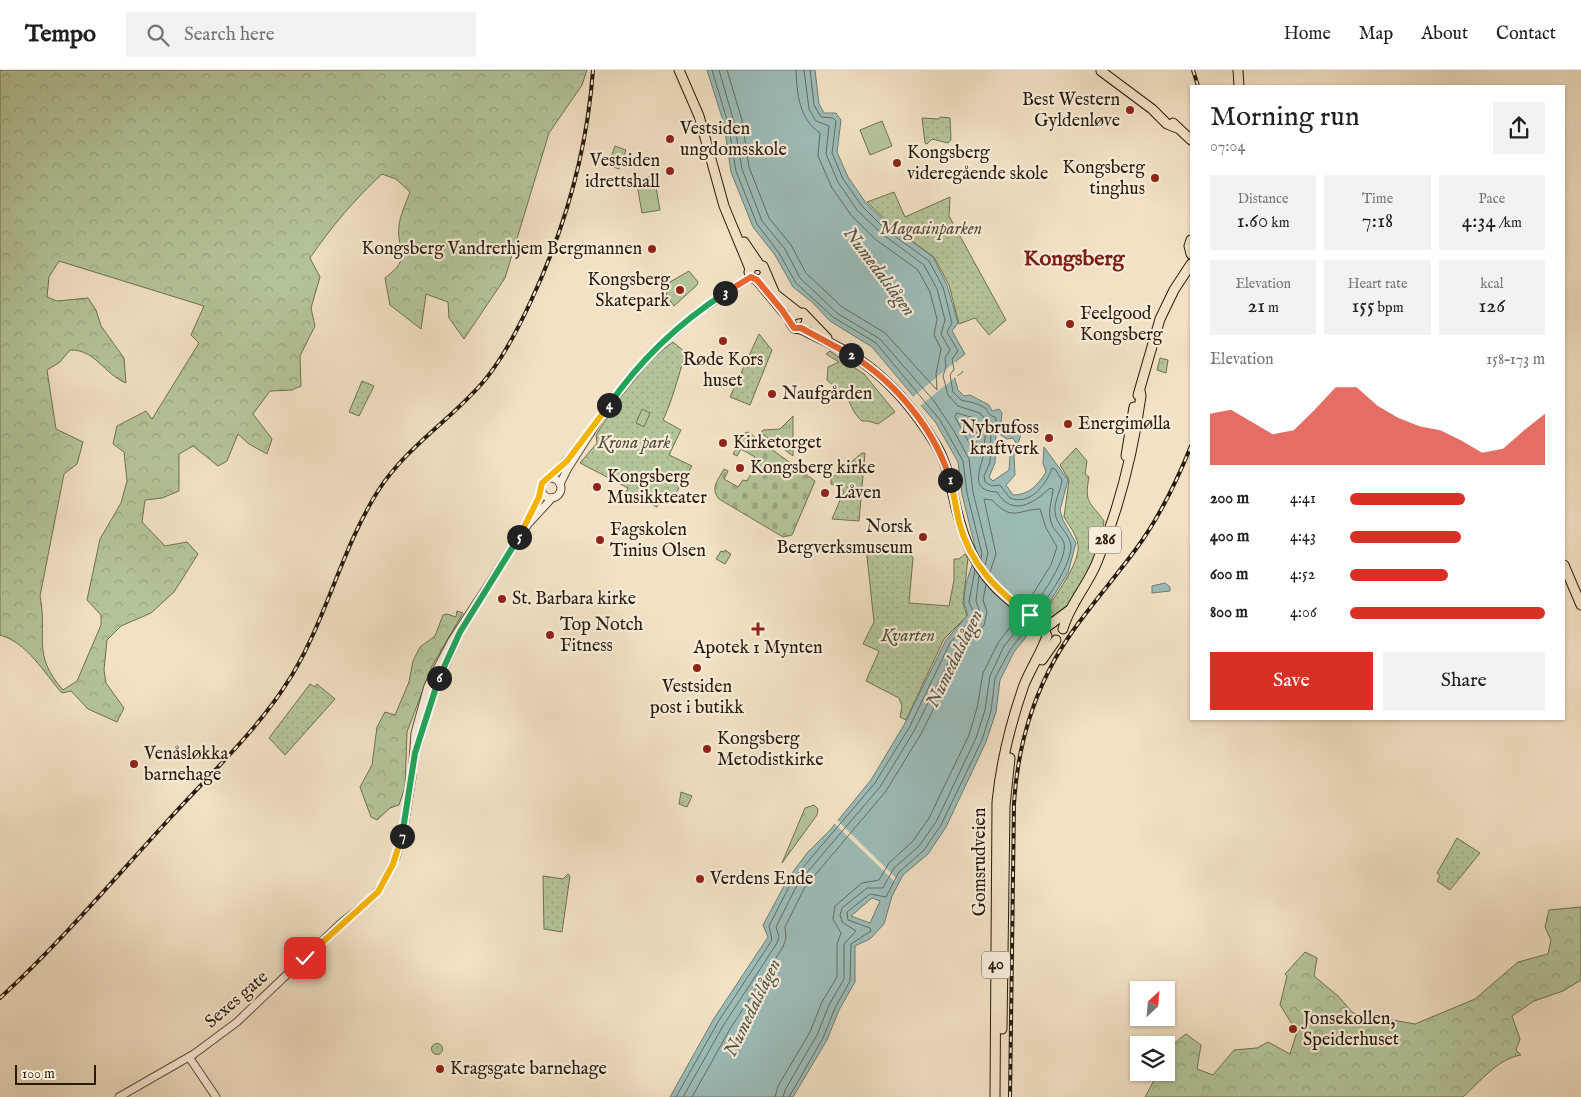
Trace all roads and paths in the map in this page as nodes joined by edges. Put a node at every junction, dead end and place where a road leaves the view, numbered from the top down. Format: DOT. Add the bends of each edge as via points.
graph roads {
  1 [pos="679,70"];
  2 [pos="1238,70"];
  3 [pos="1100,71"];
  4 [pos="1239,85"];
  5 [pos="1190,139"];
  6 [pos="735,232"];
  7 [pos="759,264"];
  8 [pos="1190,266"];
  9 [pos="766,273"];
  10 [pos="752,276"];
  11 [pos="1190,278"];
  12 [pos="1176,288"];
  13 [pos="798,312"];
  14 [pos="807,319"];
  15 [pos="790,320"];
  16 [pos="801,328"];
  17 [pos="849,354"];
  18 [pos="605,410"];
  19 [pos="549,478"];
  20 [pos="560,484"];
  21 [pos="542,492"];
  22 [pos="552,498"];
  23 [pos="528,524"];
  24 [pos="1565,567"];
  25 [pos="1581,605"];
  26 [pos="1071,609"];
  27 [pos="1030,615"];
  28 [pos="1051,623"];
  29 [pos="1062,629"];
  30 [pos="1045,634"];
  31 [pos="1056,640"];
  32 [pos="189,1057"];
  33 [pos="121,1096"];
  34 [pos="216,1097"];
  35 [pos="996,1097"];
  36 [pos="1001,1097"];
  1 -- 6 [label="main road" via="699,116"];
  2 -- 4 [label="main road"];
  3 -- 5 [label="main road"];
  6 -- 7 [label="main road"];
  6 -- 10 [label="main road"];
  7 -- 9 [label="main road"];
  7 -- 10 [label="main road" via="753,265"];
  8 -- 12 [label="main road, Gomsrudveien / 286"];
  9 -- 10 [label="main road" via="762,279"];
  9 -- 13 [label="main road" via="775,294"];
  10 -- 15 [label="main road"];
  10 -- 18 [label="street" via="702,308 658,346"];
  11 -- 12 [label="main road, Gomsrudveien / 286"];
  12 -- 26 [label="main road, Gomsrudveien / 286" via="1156,331 1130,424 1127,466 1118,502 1098,561"];
  13 -- 14 [label="main road"];
  13 -- 15 [label="main road"];
  14 -- 16 [label="main road"];
  14 -- 17 [label="main road"];
  15 -- 16 [label="main road" via="794,328"];
  16 -- 17 [label="main road"];
  17 -- 27 [label="main road" via="873,370 895,391 937,447 948,472 959,523 970,553 990,582"];
  18 -- 19 [label="street" via="567,461"];
  18 -- 20 [label="street"];
  19 -- 20 [label="street"];
  19 -- 21 [label="street" via="542,483"];
  20 -- 22 [label="street" via="560,494"];
  21 -- 22 [label="street"];
  21 -- 23 [label="street"];
  22 -- 23 [label="street"];
  23 -- 32 [label="street, Sexes gate" via="460,632 434,692 415,753 407,812 396,857 378,892 246,1015"];
  24 -- 25 [label="main road"];
  26 -- 28 [label="main road, Gomsrudveien / 286"];
  26 -- 29 [label="main road, Gomsrudveien / 286"];
  27 -- 28 [label="main road"];
  27 -- 30 [label="main road"];
  28 -- 29 [label="main road" via="1059,624"];
  28 -- 30 [label="main road, Gomsrudveien / 40"];
  29 -- 31 [label="main road, Gomsrudveien / 40" via="1062,636"];
  30 -- 31 [label="main road"];
  30 -- 35 [label="main road, Gomsrudveien / 40" via="1015,714 997,796"];
  31 -- 36 [label="main road, Gomsrudveien / 40" via="1042,659 1029,690 1007,777"];
  32 -- 33 [label="street, Sexes gate"];
  32 -- 34 [label="street"];
}
